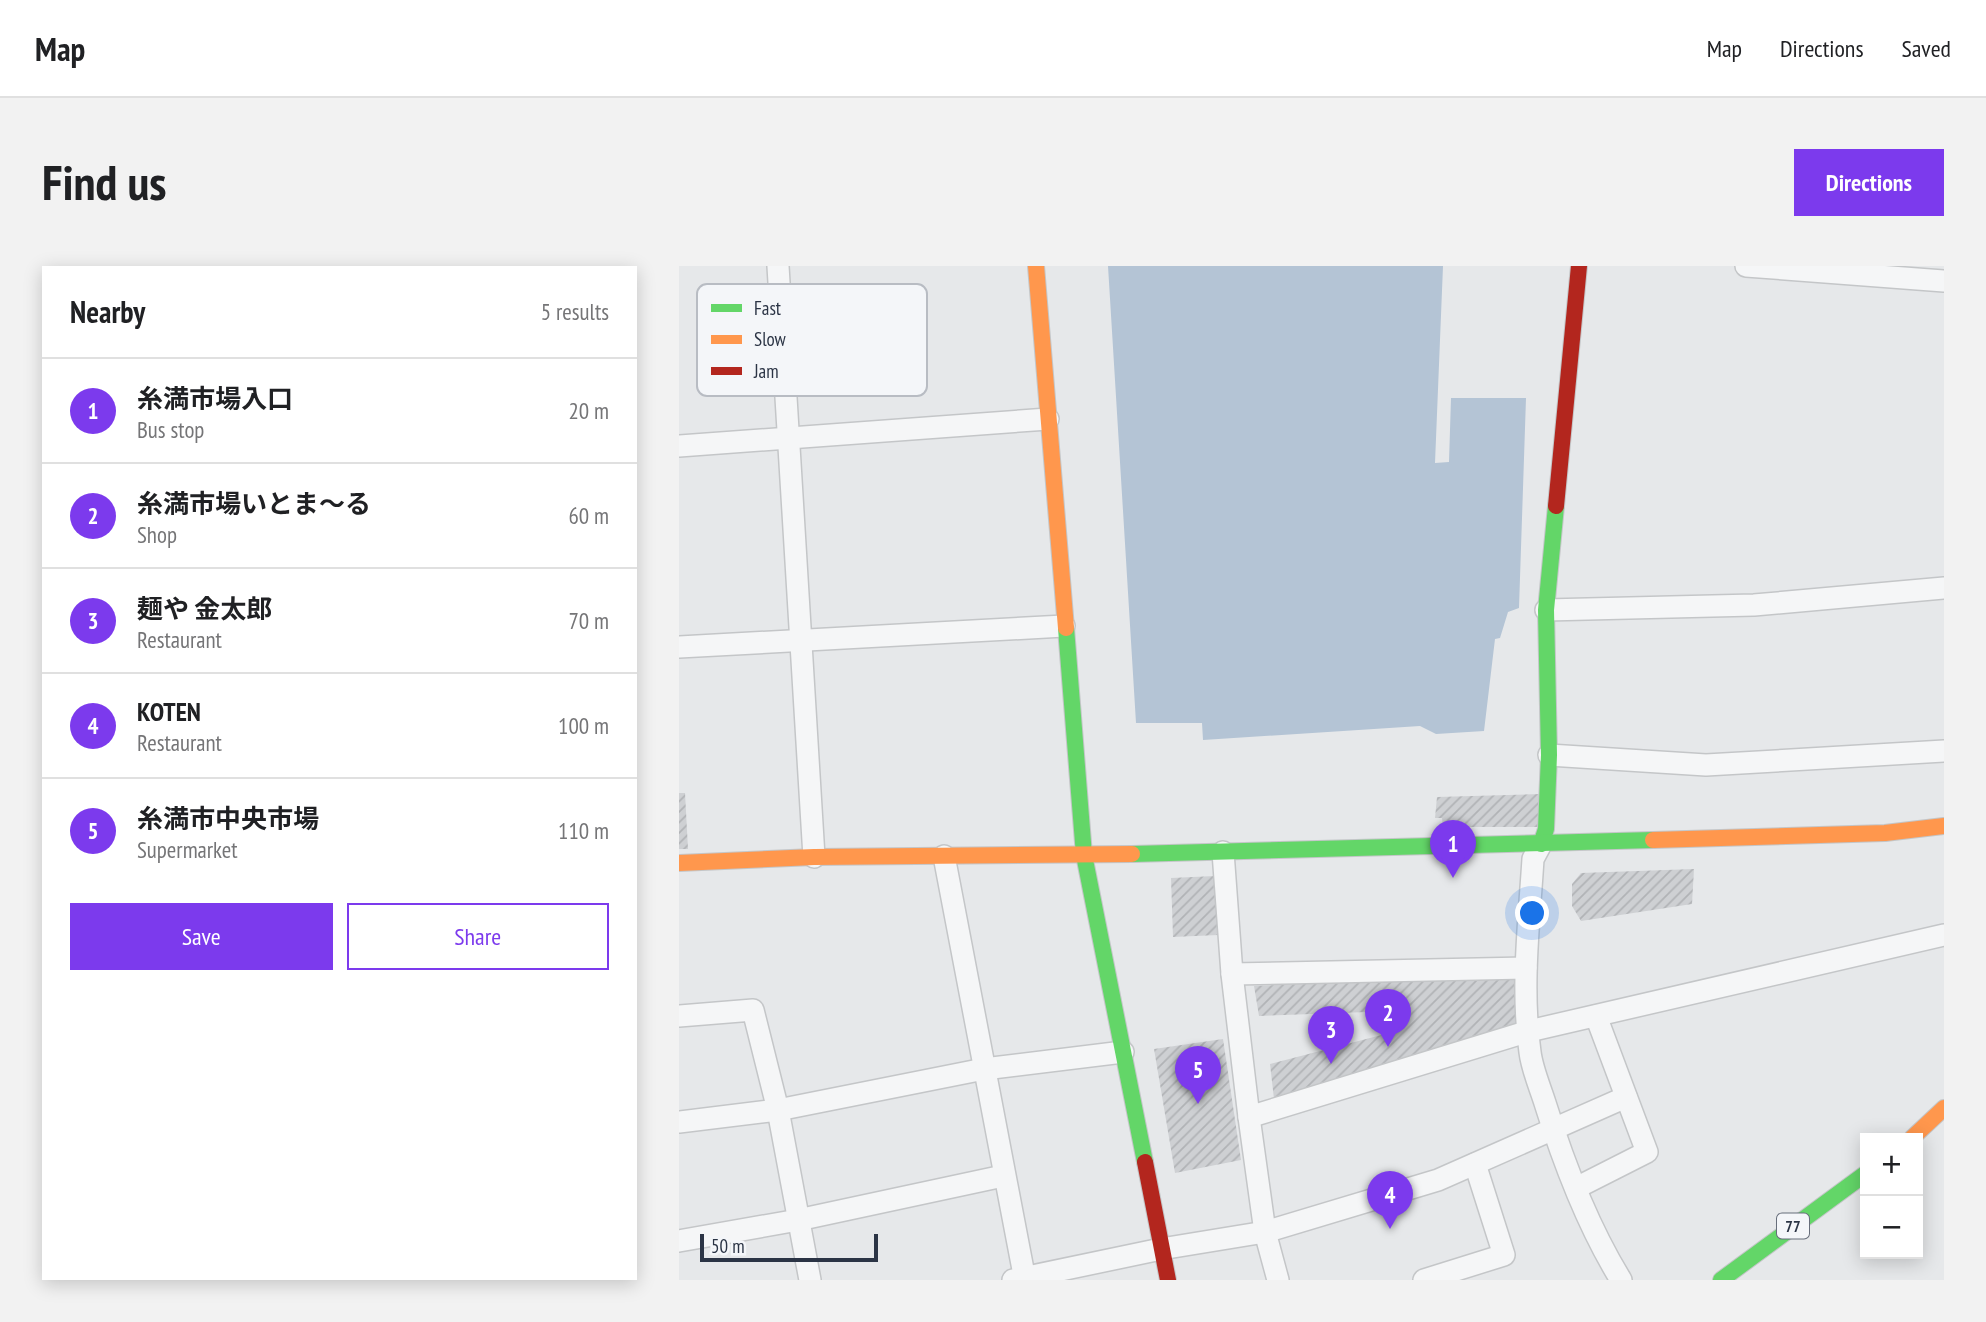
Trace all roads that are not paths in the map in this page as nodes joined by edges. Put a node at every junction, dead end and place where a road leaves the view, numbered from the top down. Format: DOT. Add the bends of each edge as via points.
graph roads {
  1 [pos="778,266"];
  2 [pos="1036,266"];
  3 [pos="1579,266"];
  4 [pos="1746,266"];
  5 [pos="1944,281"];
  6 [pos="779,284"];
  7 [pos="786,396"];
  8 [pos="1048,419"];
  9 [pos="788,438"];
  10 [pos="679,446"];
  11 [pos="1944,588"];
  12 [pos="1546,610"];
  13 [pos="1064,626"];
  14 [pos="801,641"];
  15 [pos="679,647"];
  16 [pos="1944,751"];
  17 [pos="1549,755"];
  18 [pos="1944,826"];
  19 [pos="1885,833"];
  20 [pos="1944,840"];
  21 [pos="1541,844"];
  22 [pos="1223,852"];
  23 [pos="944,856"];
  24 [pos="1084,856"];
  25 [pos="814,857"];
  26 [pos="679,863"];
  27 [pos="1944,935"];
  28 [pos="1526,968"];
  29 [pos="1232,974"];
  30 [pos="679,1016"];
  31 [pos="1595,1016"];
  32 [pos="1529,1031"];
  33 [pos="1123,1052"];
  34 [pos="984,1069"];
  35 [pos="1626,1097"];
  36 [pos="1944,1108"];
  37 [pos="778,1110"];
  38 [pos="1249,1117"];
  39 [pos="679,1122"];
  40 [pos="1554,1130"];
  41 [pos="1917,1133"];
  42 [pos="1475,1164"];
  43 [pos="1003,1176"];
  44 [pos="1860,1178"];
  45 [pos="1576,1188"];
  46 [pos="799,1220"];
  47 [pos="1265,1232"];
  48 [pos="679,1241"];
  49 [pos="1161,1249"];
  50 [pos="1103,1271"];
  51 [pos="1021,1279"];
  52 [pos="810,1280"];
  53 [pos="1168,1280"];
  54 [pos="1278,1280"];
  55 [pos="1424,1280"];
  56 [pos="1621,1280"];
  57 [pos="1721,1280"];
  1 -- 6 [label="street"];
  2 -- 8 [label="street"];
  3 -- 12 [label="street"];
  4 -- 5 [label="street"];
  7 -- 9 [label="street"];
  8 -- 9 [label="street"];
  8 -- 13 [label="street"];
  9 -- 10 [label="street"];
  9 -- 14 [label="street"];
  11 -- 12 [label="street" via="1754,605"];
  12 -- 17 [label="street"];
  13 -- 14 [label="street"];
  13 -- 24 [label="street"];
  14 -- 15 [label="street"];
  14 -- 25 [label="street"];
  16 -- 17 [label="street" via="1706,765"];
  17 -- 21 [label="street" via="1546,829"];
  18 -- 19 [label="street"];
  19 -- 20 [label="street"];
  19 -- 21 [label="street"];
  21 -- 22 [label="street"];
  21 -- 28 [label="street" via="1533,859"];
  22 -- 24 [label="street"];
  22 -- 29 [label="street"];
  23 -- 24 [label="street"];
  23 -- 25 [label="street"];
  23 -- 34 [label="street"];
  24 -- 33 [label="street"];
  25 -- 26 [label="street"];
  27 -- 31 [label="street"];
  28 -- 29 [label="street"];
  28 -- 32 [label="street"];
  29 -- 38 [label="street"];
  30 -- 37 [label="street" via="754,1010"];
  31 -- 32 [label="street"];
  31 -- 35 [label="street"];
  32 -- 38 [label="street"];
  32 -- 40 [label="street" via="1530,1054"];
  33 -- 34 [label="street"];
  33 -- 49 [label="street"];
  34 -- 37 [label="street"];
  34 -- 43 [label="street"];
  35 -- 40 [label="street"];
  35 -- 45 [label="street" via="1647,1152"];
  36 -- 41 [label="street"];
  37 -- 39 [label="street"];
  37 -- 46 [label="street"];
  38 -- 47 [label="street"];
  40 -- 42 [label="street"];
  40 -- 45 [label="street"];
  42 -- 47 [label="street" via="1438,1180"];
  42 -- 55 [label="street" via="1504,1255"];
  43 -- 46 [label="street"];
  43 -- 51 [label="street"];
  44 -- 57 [label="street, 77"];
  45 -- 56 [label="street" via="1597,1241"];
  46 -- 48 [label="street"];
  46 -- 52 [label="street"];
  47 -- 49 [label="street"];
  47 -- 54 [label="street"];
  49 -- 50 [label="street"];
  49 -- 53 [label="street"];
  50 -- 51 [label="street"];
}
